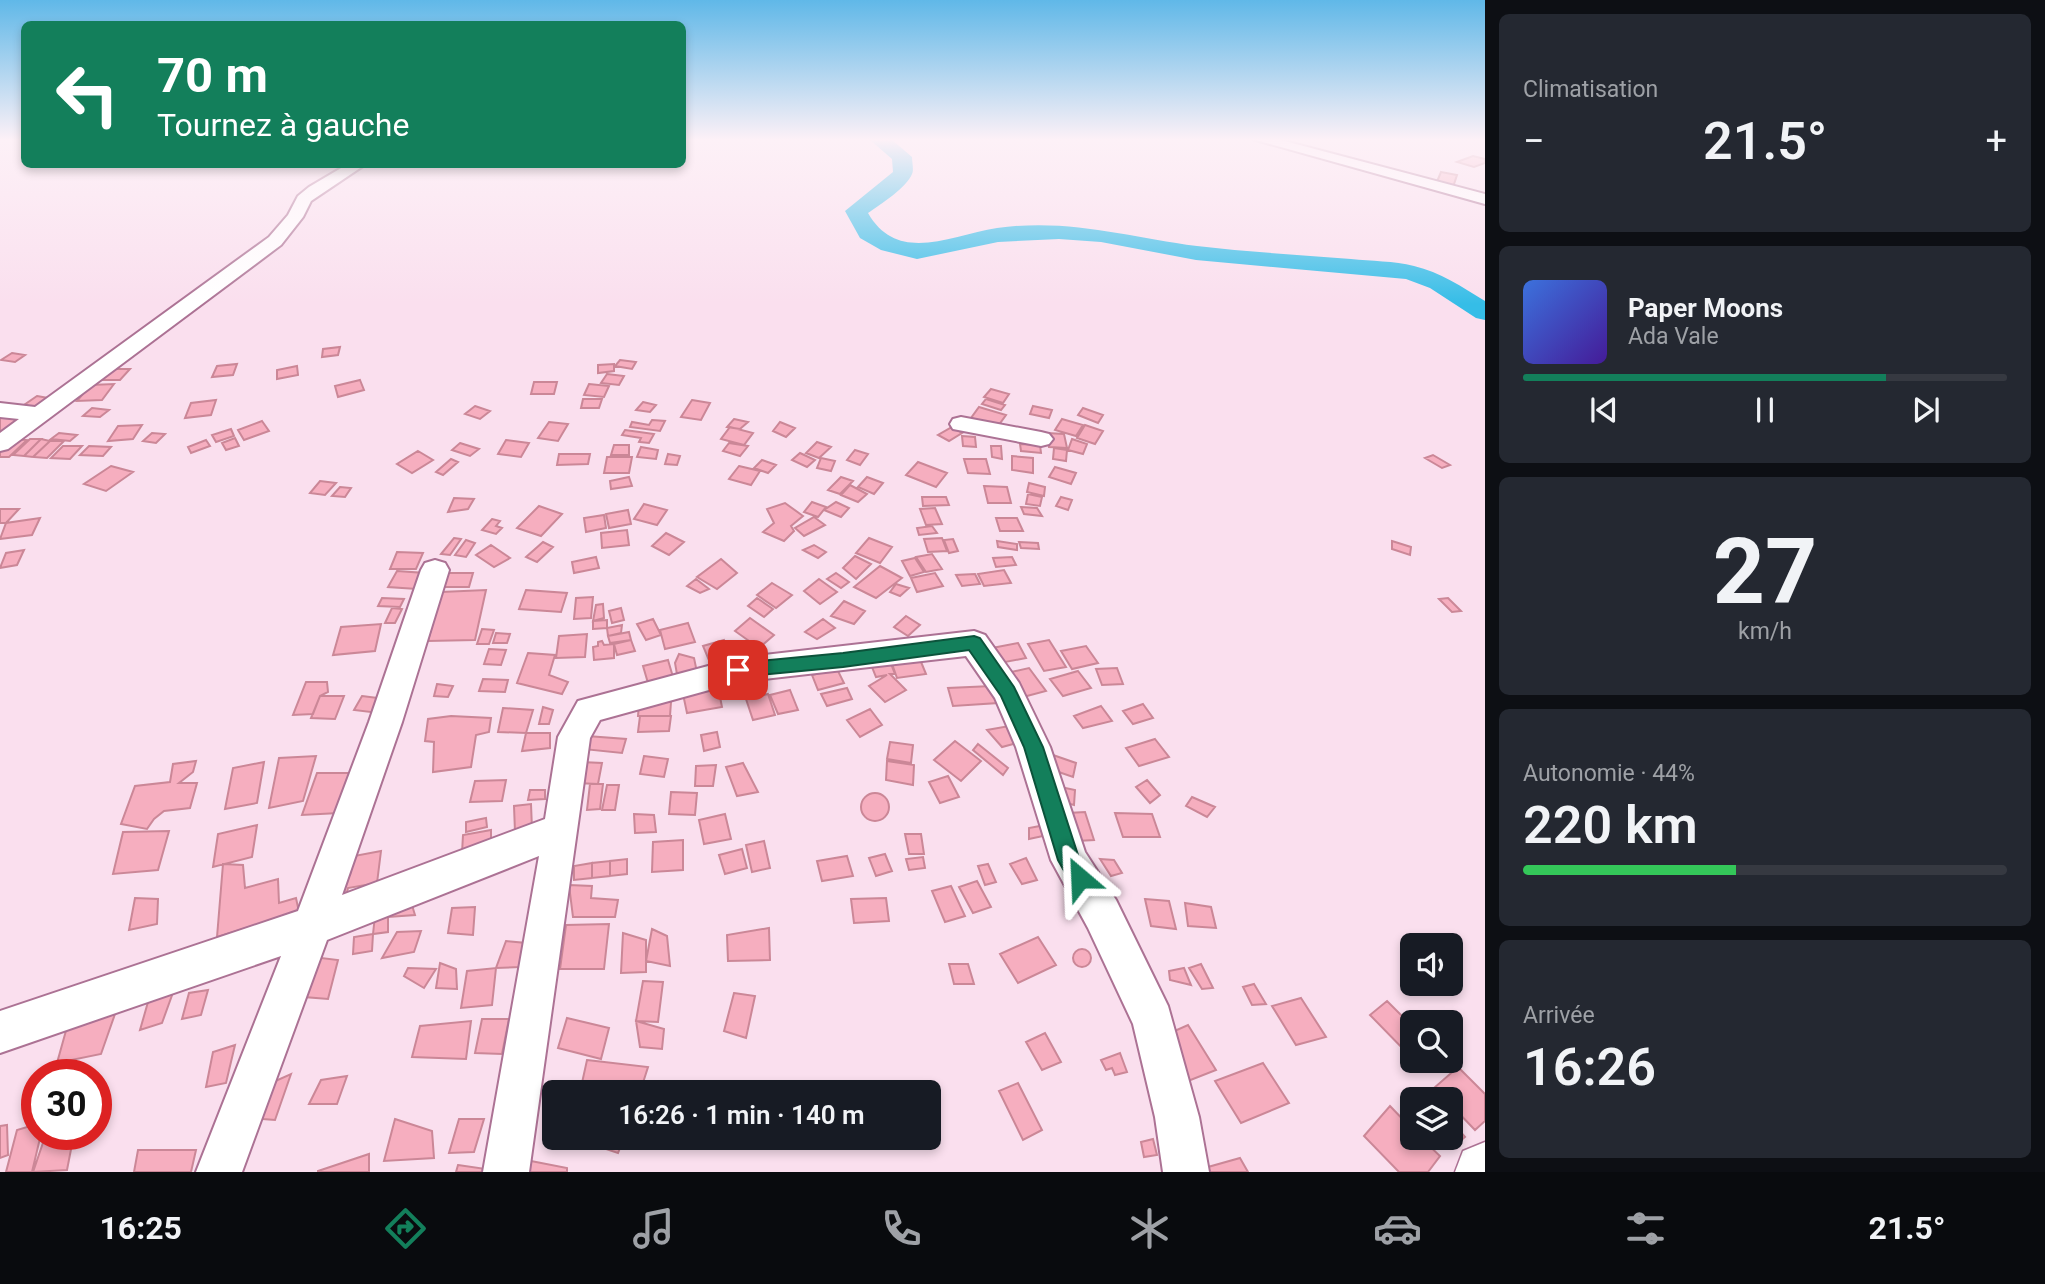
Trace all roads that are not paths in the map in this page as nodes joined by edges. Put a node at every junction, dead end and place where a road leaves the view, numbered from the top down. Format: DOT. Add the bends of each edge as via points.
graph roads {
  1 [pos="312,194"];
  2 [pos="1465,194"];
  3 [pos="1485,199"];
  4 [pos="0,410"];
  5 [pos="38,414"];
  6 [pos="961,424"];
  7 [pos="1041,439"];
  8 [pos="0,444"];
  9 [pos="435,570"];
  10 [pos="561,830"];
  11 [pos="313,926"];
  12 [pos="0,1032"];
  13 [pos="219,1172"];
  14 [pos="506,1172"];
  15 [pos="1186,1172"];
  1 -- 5 [label="street" via="304,199 286,229 248,262"];
  2 -- 3 [label="street"];
  4 -- 5 [label="street"];
  5 -- 8 [label="street"];
  6 -- 7 [label="street"];
  9 -- 11 [label="street"];
  10 -- 11 [label="street"];
  10 -- 14 [label="street"];
  10 -- 15 [label="street" via="574,737 589,710 738,670 974,643 1008,692 1033,747 1069,860 1102,914 1153,1021"];
  11 -- 12 [label="street"];
  11 -- 13 [label="street"];
}
